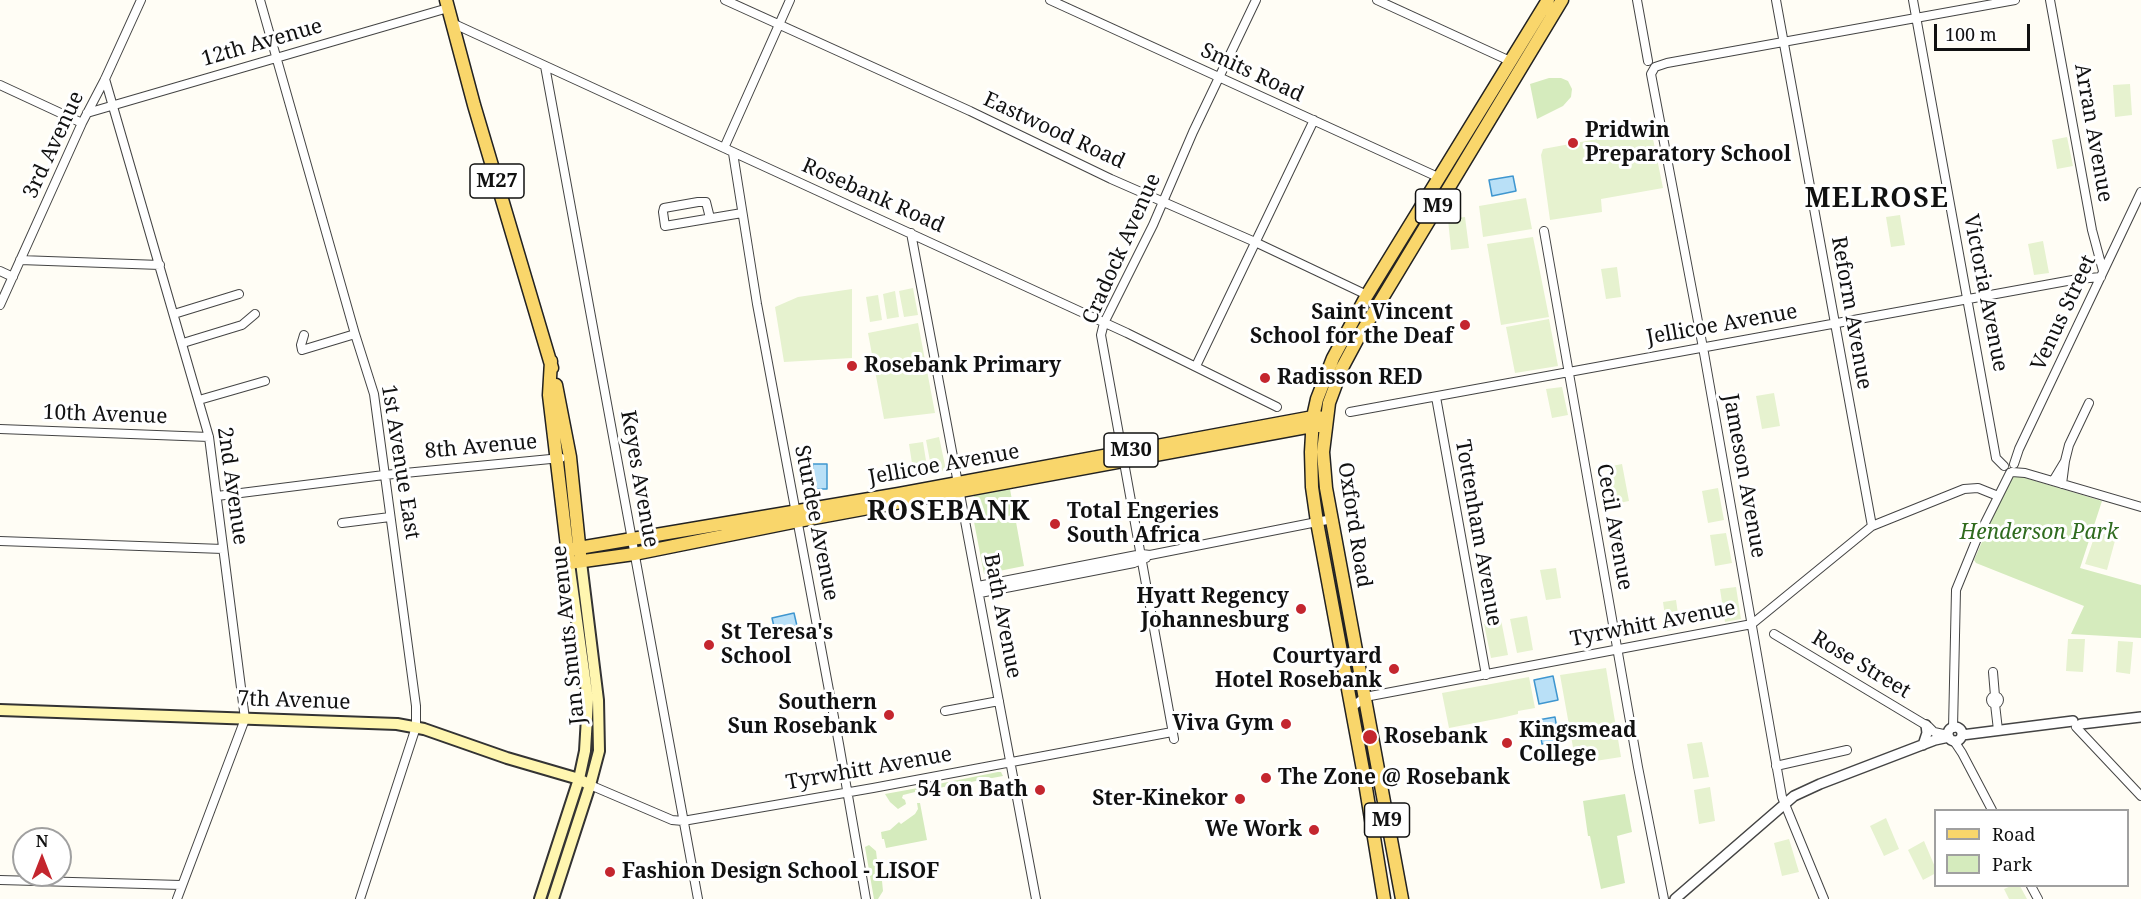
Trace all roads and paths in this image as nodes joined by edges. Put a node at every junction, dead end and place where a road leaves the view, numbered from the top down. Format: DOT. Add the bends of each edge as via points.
graph roads {
  1 [pos="141,0"];
  2 [pos="260,0"];
  3 [pos="725,0"];
  4 [pos="790,0"];
  5 [pos="1050,0"];
  6 [pos="1256,0"];
  7 [pos="1377,0"];
  8 [pos="1562,0"];
  9 [pos="1637,0"];
  10 [pos="1776,0"];
  11 [pos="1913,0"];
  12 [pos="2015,0"];
  13 [pos="2050,0"];
  14 [pos="447,4"];
  15 [pos="1547,9"];
  16 [pos="1916,18"];
  17 [pos="452,23"];
  18 [pos="779,25"];
  19 [pos="1784,41"];
  20 [pos="277,58"];
  21 [pos="1648,61"];
  22 [pos="1515,63"];
  23 [pos="545,66"];
  24 [pos="1219,77"];
  25 [pos="105,79"];
  26 [pos="0,85"];
  27 [pos="114,107"];
  28 [pos="87,113"];
  29 [pos="1314,120"];
  30 [pos="82,123"];
  31 [pos="724,148"];
  32 [pos="733,153"];
  33 [pos="1440,178"];
  34 [pos="1451,186"];
  35 [pos="2141,192"];
  36 [pos="1163,200"];
  37 [pos="742,213"];
  38 [pos="710,218"];
  39 [pos="1544,231"];
  40 [pos="911,233"];
  41 [pos="1255,242"];
  42 [pos="20,261"];
  43 [pos="160,265"];
  44 [pos="0,271"];
  45 [pos="2102,274"];
  46 [pos="13,278"];
  47 [pos="239,294"];
  48 [pos="1367,295"];
  49 [pos="1967,299"];
  50 [pos="1380,303"];
  51 [pos="0,305"];
  52 [pos="174,314"];
  53 [pos="255,314"];
  54 [pos="1104,323"];
  55 [pos="1834,324"];
  56 [pos="304,334"];
  57 [pos="355,334"];
  58 [pos="183,343"];
  59 [pos="1703,348"];
  60 [pos="1196,366"];
  61 [pos="1568,372"];
  62 [pos="265,381"];
  63 [pos="1436,397"];
  64 [pos="199,400"];
  65 [pos="2089,403"];
  66 [pos="1277,406"];
  67 [pos="1350,412"];
  68 [pos="1312,421"];
  69 [pos="1326,422"];
  70 [pos="0,429"];
  71 [pos="209,437"];
  72 [pos="1123,456"];
  73 [pos="564,458"];
  74 [pos="2065,461"];
  75 [pos="2010,467"];
  76 [pos="384,475"];
  77 [pos="2053,481"];
  78 [pos="2062,484"];
  79 [pos="960,487"];
  80 [pos="217,496"];
  81 [pos="1998,496"];
  82 [pos="2141,507"];
  83 [pos="796,516"];
  84 [pos="390,517"];
  85 [pos="1332,519"];
  86 [pos="1317,522"];
  87 [pos="342,523"];
  88 [pos="1872,526"];
  89 [pos="632,540"];
  90 [pos="0,541"];
  91 [pos="223,549"];
  92 [pos="573,549"];
  93 [pos="634,554"];
  94 [pos="1145,557"];
  95 [pos="575,563"];
  96 [pos="979,590"];
  97 [pos="1752,624"];
  98 [pos="1774,634"];
  99 [pos="1618,651"];
  100 [pos="1994,672"];
  101 [pos="1486,675"];
  102 [pos="1365,697"];
  103 [pos="999,701"];
  104 [pos="1352,708"];
  105 [pos="0,710"];
  106 [pos="945,711"];
  107 [pos="2141,717"];
  108 [pos="245,719"];
  109 [pos="2077,724"];
  110 [pos="1928,726"];
  111 [pos="416,727"];
  112 [pos="1998,730"];
  113 [pos="1954,735"];
  114 [pos="1173,736"];
  115 [pos="1928,744"];
  116 [pos="1847,750"];
  117 [pos="1011,763"];
  118 [pos="1776,766"];
  119 [pos="579,779"];
  120 [pos="590,785"];
  121 [pos="848,793"];
  122 [pos="2141,796"];
  123 [pos="1784,803"];
  124 [pos="1991,809"];
  125 [pos="683,821"];
  126 [pos="0,880"];
  127 [pos="181,885"];
  128 [pos="177,899"];
  129 [pos="360,899"];
  130 [pos="540,899"];
  131 [pos="553,899"];
  132 [pos="698,899"];
  133 [pos="866,899"];
  134 [pos="1036,899"];
  135 [pos="1384,899"];
  136 [pos="1402,899"];
  137 [pos="1664,899"];
  138 [pos="1675,899"];
  139 [pos="1824,899"];
  1 -- 25 [label="street, 3rd Avenue"];
  2 -- 20 [label="street, 1st Avenue East"];
  3 -- 18 [label="street, Eastwood Road"];
  4 -- 18 [label="street"];
  5 -- 24 [label="street, Smits Road"];
  6 -- 24 [label="street, Cradock Avenue"];
  7 -- 22 [label="street"];
  8 -- 15 [label="main road, Oxford Road / M9"];
  9 -- 21 [label="street"];
  10 -- 19 [label="street, Reform Avenue"];
  11 -- 16 [label="street, Victoria Avenue"];
  12 -- 16 [label="street"];
  13 -- 45 [label="street, Arran Avenue"];
  14 -- 17 [label="main road, Jan Smuts Avenue / M27"];
  14 -- 20 [label="street, 12th Avenue"];
  15 -- 22 [label="main road, Oxford Road / M9"];
  16 -- 19 [label="street"];
  16 -- 49 [label="street, Victoria Avenue"];
  17 -- 23 [label="street, Rosebank Road"];
  17 -- 73 [label="main road, Jan Smuts Avenue / M27" via="551,361"];
  18 -- 31 [label="street"];
  18 -- 36 [label="street, Eastwood Road"];
  19 -- 55 [label="street, Reform Avenue"];
  19 -- 59 [label="street, Jameson Avenue" via="1653,69 1651,77"];
  20 -- 27 [label="street, 12th Avenue"];
  20 -- 57 [label="street, 1st Avenue East"];
  22 -- 33 [label="main road, Oxford Road / M9"];
  22 -- 34 [label="main road, Oxford Road / M9"];
  23 -- 31 [label="street, Rosebank Road"];
  23 -- 89 [label="street, Keyes Avenue"];
  24 -- 29 [label="street, Smits Road"];
  24 -- 36 [label="street, Cradock Avenue"];
  25 -- 27 [label="street, 2nd Avenue"];
  25 -- 28 [label="street, 3rd Avenue"];
  26 -- 30 [label="street"];
  27 -- 28 [label="street, 12th Avenue"];
  27 -- 43 [label="street, 2nd Avenue"];
  28 -- 30 [label="street, 3rd Avenue"];
  29 -- 33 [label="street, Smits Road"];
  29 -- 41 [label="street"];
  30 -- 42 [label="street, 3rd Avenue"];
  31 -- 32 [label="street, Rosebank Road"];
  32 -- 37 [label="street, Sturdee Avenue"];
  32 -- 40 [label="street, Rosebank Road"];
  33 -- 34 [label="main road"];
  33 -- 48 [label="main road, Oxford Road / M9"];
  34 -- 50 [label="main road, Oxford Road / M9"];
  35 -- 45 [label="street, Venus Street"];
  36 -- 41 [label="street, Eastwood Road"];
  36 -- 54 [label="street, Cradock Avenue"];
  37 -- 38 [label="street"];
  37 -- 83 [label="street, Sturdee Avenue"];
  38 -- 38 [label="street" via="706,202 664,208 663,212 665,226"];
  39 -- 61 [label="street, Cecil Avenue"];
  40 -- 54 [label="street, Rosebank Road"];
  40 -- 79 [label="street, Bath Avenue"];
  41 -- 48 [label="street, Eastwood Road"];
  41 -- 60 [label="street"];
  42 -- 43 [label="street"];
  42 -- 46 [label="street, 3rd Avenue"];
  43 -- 52 [label="street, 2nd Avenue"];
  44 -- 46 [label="street"];
  45 -- 49 [label="street, Jellicoe Avenue"];
  45 -- 75 [label="street, Venus Street"];
  46 -- 51 [label="street, 3rd Avenue"];
  47 -- 52 [label="street"];
  48 -- 50 [label="main road"];
  48 -- 68 [label="main road, Oxford Road / M9" via="1333,358"];
  49 -- 55 [label="street, Jellicoe Avenue"];
  49 -- 75 [label="street, Victoria Avenue" via="1996,451"];
  50 -- 69 [label="main road, Oxford Road / M9" via="1342,368"];
  52 -- 58 [label="street, 2nd Avenue"];
  53 -- 58 [label="street" via="242,325"];
  54 -- 60 [label="street, Rosebank Road"];
  54 -- 72 [label="street, Cradock Avenue" via="1102,343"];
  55 -- 59 [label="street, Jellicoe Avenue"];
  55 -- 88 [label="street, Reform Avenue"];
  56 -- 57 [label="street" via="302,350"];
  57 -- 76 [label="street, 1st Avenue East" via="374,394"];
  58 -- 64 [label="street, 2nd Avenue"];
  59 -- 61 [label="street, Jellicoe Avenue"];
  59 -- 97 [label="street, Jameson Avenue"];
  60 -- 66 [label="street, Rosebank Road"];
  61 -- 63 [label="street, Jellicoe Avenue"];
  61 -- 99 [label="street, Cecil Avenue"];
  62 -- 64 [label="street"];
  63 -- 67 [label="street, Jellicoe Avenue"];
  63 -- 101 [label="street, Tottenham Avenue"];
  64 -- 71 [label="street, 2nd Avenue"];
  65 -- 74 [label="street"];
  68 -- 69 [label="main road, Jellicoe Avenue / M30"];
  68 -- 72 [label="main road, Jellicoe Avenue / M30"];
  68 -- 86 [label="main road, Oxford Road / M9" via="1312,487"];
  69 -- 85 [label="main road, Oxford Road / M9" via="1323,468"];
  70 -- 71 [label="street, 10th Avenue"];
  71 -- 80 [label="street, 2nd Avenue"];
  72 -- 79 [label="main road, Jellicoe Avenue / M30"];
  72 -- 94 [label="street, Cradock Avenue"];
  73 -- 76 [label="street, 8th Avenue"];
  73 -- 92 [label="main road, Jan Smuts Avenue / M27"];
  74 -- 77 [label="street"];
  74 -- 78 [label="street"];
  75 -- 77 [label="street"];
  75 -- 81 [label="street, Venus Street"];
  76 -- 80 [label="street, 8th Avenue"];
  76 -- 84 [label="street, 1st Avenue East"];
  77 -- 78 [label="street"];
  78 -- 82 [label="street"];
  79 -- 83 [label="main road, Jellicoe Avenue / M30"];
  79 -- 96 [label="street, Bath Avenue"];
  80 -- 91 [label="street, 2nd Avenue"];
  81 -- 88 [label="street, Tyrwhitt Avenue" via="1978,488 1964,489"];
  81 -- 113 [label="street, Venus Street" via="1956,590"];
  83 -- 89 [label="main road, Jellicoe Avenue / M30"];
  83 -- 93 [label="main road, Jellicoe Avenue / M30"];
  83 -- 121 [label="street, Sturdee Avenue"];
  84 -- 87 [label="street"];
  84 -- 111 [label="street, 1st Avenue East"];
  85 -- 86 [label="street"];
  85 -- 102 [label="main road, Oxford Road / M9"];
  86 -- 94 [label="street"];
  86 -- 104 [label="main road, Oxford Road / M9"];
  88 -- 97 [label="street, Tyrwhitt Avenue"];
  89 -- 92 [label="main road, Jellicoe Avenue / M30"];
  89 -- 93 [label="street, Keyes Avenue"];
  90 -- 91 [label="street"];
  91 -- 108 [label="street, 2nd Avenue"];
  92 -- 95 [label="main road, Jan Smuts Avenue / M27"];
  93 -- 95 [label="main road, Jellicoe Avenue / M30"];
  93 -- 125 [label="street, Keyes Avenue"];
  94 -- 96 [label="street"];
  94 -- 114 [label="street, Cradock Avenue"];
  95 -- 119 [label="main road, Jan Smuts Avenue / M27" via="588,700"];
  95 -- 120 [label="main road, Jan Smuts Avenue / M27" via="598,700 599,751"];
  96 -- 103 [label="street, Bath Avenue"];
  97 -- 99 [label="street, Tyrwhitt Avenue"];
  97 -- 118 [label="street, Jameson Avenue"];
  98 -- 110 [label="street, Rose Street"];
  99 -- 101 [label="street, Tyrwhitt Avenue"];
  99 -- 137 [label="street, Cecil Avenue"];
  100 -- 112 [label="street"];
  101 -- 102 [label="street, Tyrwhitt Avenue"];
  102 -- 104 [label="street, Tyrwhitt Avenue"];
  102 -- 136 [label="main road, Oxford Road / M9"];
  103 -- 106 [label="street"];
  103 -- 117 [label="street, Bath Avenue"];
  104 -- 135 [label="main road, Oxford Road / M9"];
  105 -- 108 [label="main road, 7th Avenue"];
  107 -- 109 [label="street" via="2094,719"];
  108 -- 111 [label="main road, 7th Avenue"];
  108 -- 127 [label="street, 2nd Avenue"];
  109 -- 112 [label="street"];
  109 -- 122 [label="street"];
  110 -- 113 [label="street, Rose Street" via="1934,732"];
  110 -- 115 [label="street"];
  111 -- 119 [label="main road, 7th Avenue"];
  111 -- 129 [label="street, 1st Avenue East"];
  112 -- 113 [label="street"];
  113 -- 115 [label="street"];
  113 -- 124 [label="street"];
  114 -- 117 [label="street, Tyrwhitt Avenue"];
  115 -- 123 [label="street" via="1820,784"];
  116 -- 118 [label="street"];
  117 -- 121 [label="street, Tyrwhitt Avenue"];
  117 -- 134 [label="street, Bath Avenue"];
  118 -- 123 [label="street, Jameson Avenue"];
  119 -- 120 [label="main road, Tyrwhitt Avenue"];
  119 -- 130 [label="main road, Jan Smuts Avenue / M27"];
  120 -- 125 [label="street, Tyrwhitt Avenue" via="672,820"];
  120 -- 131 [label="main road, Jan Smuts Avenue / M27"];
  121 -- 125 [label="street, Tyrwhitt Avenue"];
  121 -- 133 [label="street, Sturdee Avenue"];
  123 -- 138 [label="street"];
  123 -- 139 [label="street, Jameson Avenue"];
  125 -- 132 [label="street, Keyes Avenue"];
  126 -- 127 [label="street"];
  127 -- 128 [label="street, 2nd Avenue"];
}
